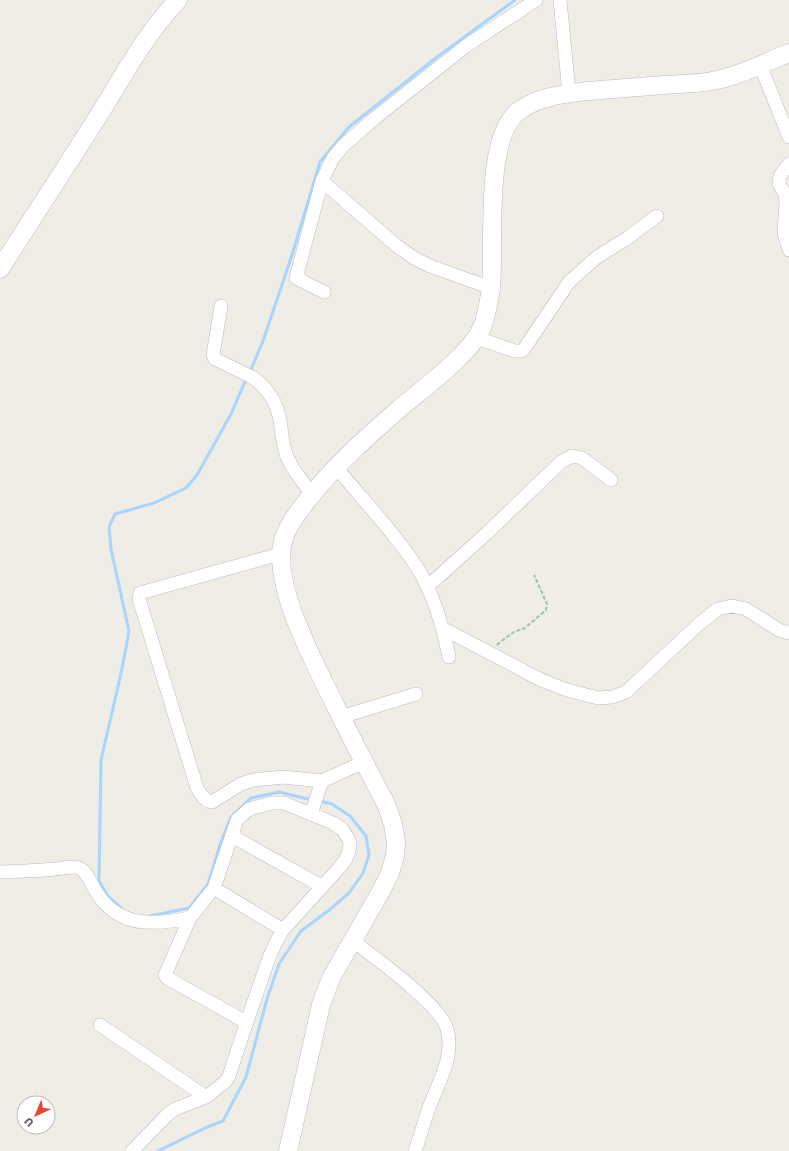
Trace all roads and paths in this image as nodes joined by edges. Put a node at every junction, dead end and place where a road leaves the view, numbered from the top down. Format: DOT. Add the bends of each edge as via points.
graph roads {
  1 [pos="178,0"];
  2 [pos="536,0"];
  3 [pos="560,0"];
  4 [pos="789,53"];
  5 [pos="760,65"];
  6 [pos="569,93"];
  7 [pos="789,137"];
  8 [pos="789,164"];
  9 [pos="323,182"];
  10 [pos="657,216"];
  11 [pos="789,250"];
  12 [pos="0,269"];
  13 [pos="491,288"];
  14 [pos="324,292"];
  15 [pos="221,306"];
  16 [pos="477,338"];
  17 [pos="336,467"];
  18 [pos="611,480"];
  19 [pos="312,495"];
  20 [pos="280,554"];
  21 [pos="534,575"];
  22 [pos="427,587"];
  23 [pos="444,629"];
  24 [pos="789,633"];
  25 [pos="490,654"];
  26 [pos="449,657"];
  27 [pos="416,694"];
  28 [pos="341,717"];
  29 [pos="364,762"];
  30 [pos="321,783"];
  31 [pos="311,814"];
  32 [pos="232,836"];
  33 [pos="0,872"];
  34 [pos="321,886"];
  35 [pos="214,888"];
  36 [pos="190,918"];
  37 [pos="283,930"];
  38 [pos="352,940"];
  39 [pos="246,1022"];
  40 [pos="100,1025"];
  41 [pos="206,1097"];
  42 [pos="132,1151"];
  43 [pos="288,1151"];
  44 [pos="415,1151"];
  1 -- 12 [label="street" via="145,42"];
  2 -- 9 [label="street" via="466,46 375,118 333,158"];
  3 -- 6 [label="street"];
  4 -- 5 [label="street"];
  5 -- 6 [label="street" via="712,81"];
  5 -- 7 [label="street"];
  6 -- 13 [label="street" via="533,102 517,111 504,132 499,146 495,179"];
  8 -- 11 [label="street" via="780,176 779,184 786,198 784,233"];
  9 -- 13 [label="street" via="414,258"];
  9 -- 14 [label="street" via="296,278"];
  10 -- 16 [label="street" via="597,257 569,282 521,351"];
  13 -- 16 [label="street" via="483,324"];
  15 -- 19 [label="street" via="213,355 219,362 257,380 268,393 276,405 282,443 288,459"];
  16 -- 17 [label="street"];
  17 -- 19 [label="street"];
  17 -- 22 [label="street" via="406,552"];
  18 -- 22 [label="street" via="582,458 572,456 561,462"];
  19 -- 20 [label="street" via="288,529"];
  20 -- 28 [label="street" via="285,584 305,644"];
  20 -- 30 [label="street" via="142,592 139,599 197,788 204,798 212,802 241,784 254,780 283,777"];
  21 -- 25 [label="path" via="548,604 546,610 525,628 500,642"];
  22 -- 23 [label="street"];
  23 -- 25 [label="street"];
  23 -- 26 [label="street"];
  24 -- 25 [label="street" via="779,630 746,609 732,606 718,609 700,622 626,692 598,698 541,680"];
  27 -- 28 [label="street"];
  28 -- 29 [label="street"];
  29 -- 30 [label="street"];
  29 -- 38 [label="street" via="386,804 396,843 390,873"];
  30 -- 31 [label="street"];
  31 -- 32 [label="street" via="284,803 260,806 250,809 237,820"];
  31 -- 34 [label="street" via="342,829 350,844 346,859"];
  32 -- 34 [label="street"];
  32 -- 35 [label="street"];
  33 -- 36 [label="street" via="78,867 86,874 103,903 126,919 158,922"];
  34 -- 37 [label="street"];
  35 -- 36 [label="street"];
  35 -- 37 [label="street"];
  36 -- 39 [label="street" via="165,976"];
  37 -- 39 [label="street" via="268,960"];
  38 -- 43 [label="street" via="331,978 321,1005"];
  38 -- 44 [label="street" via="426,1000 447,1028 449,1049 442,1076"];
  39 -- 41 [label="street" via="229,1076"];
  40 -- 41 [label="street"];
  41 -- 42 [label="street" via="168,1114"];
}
